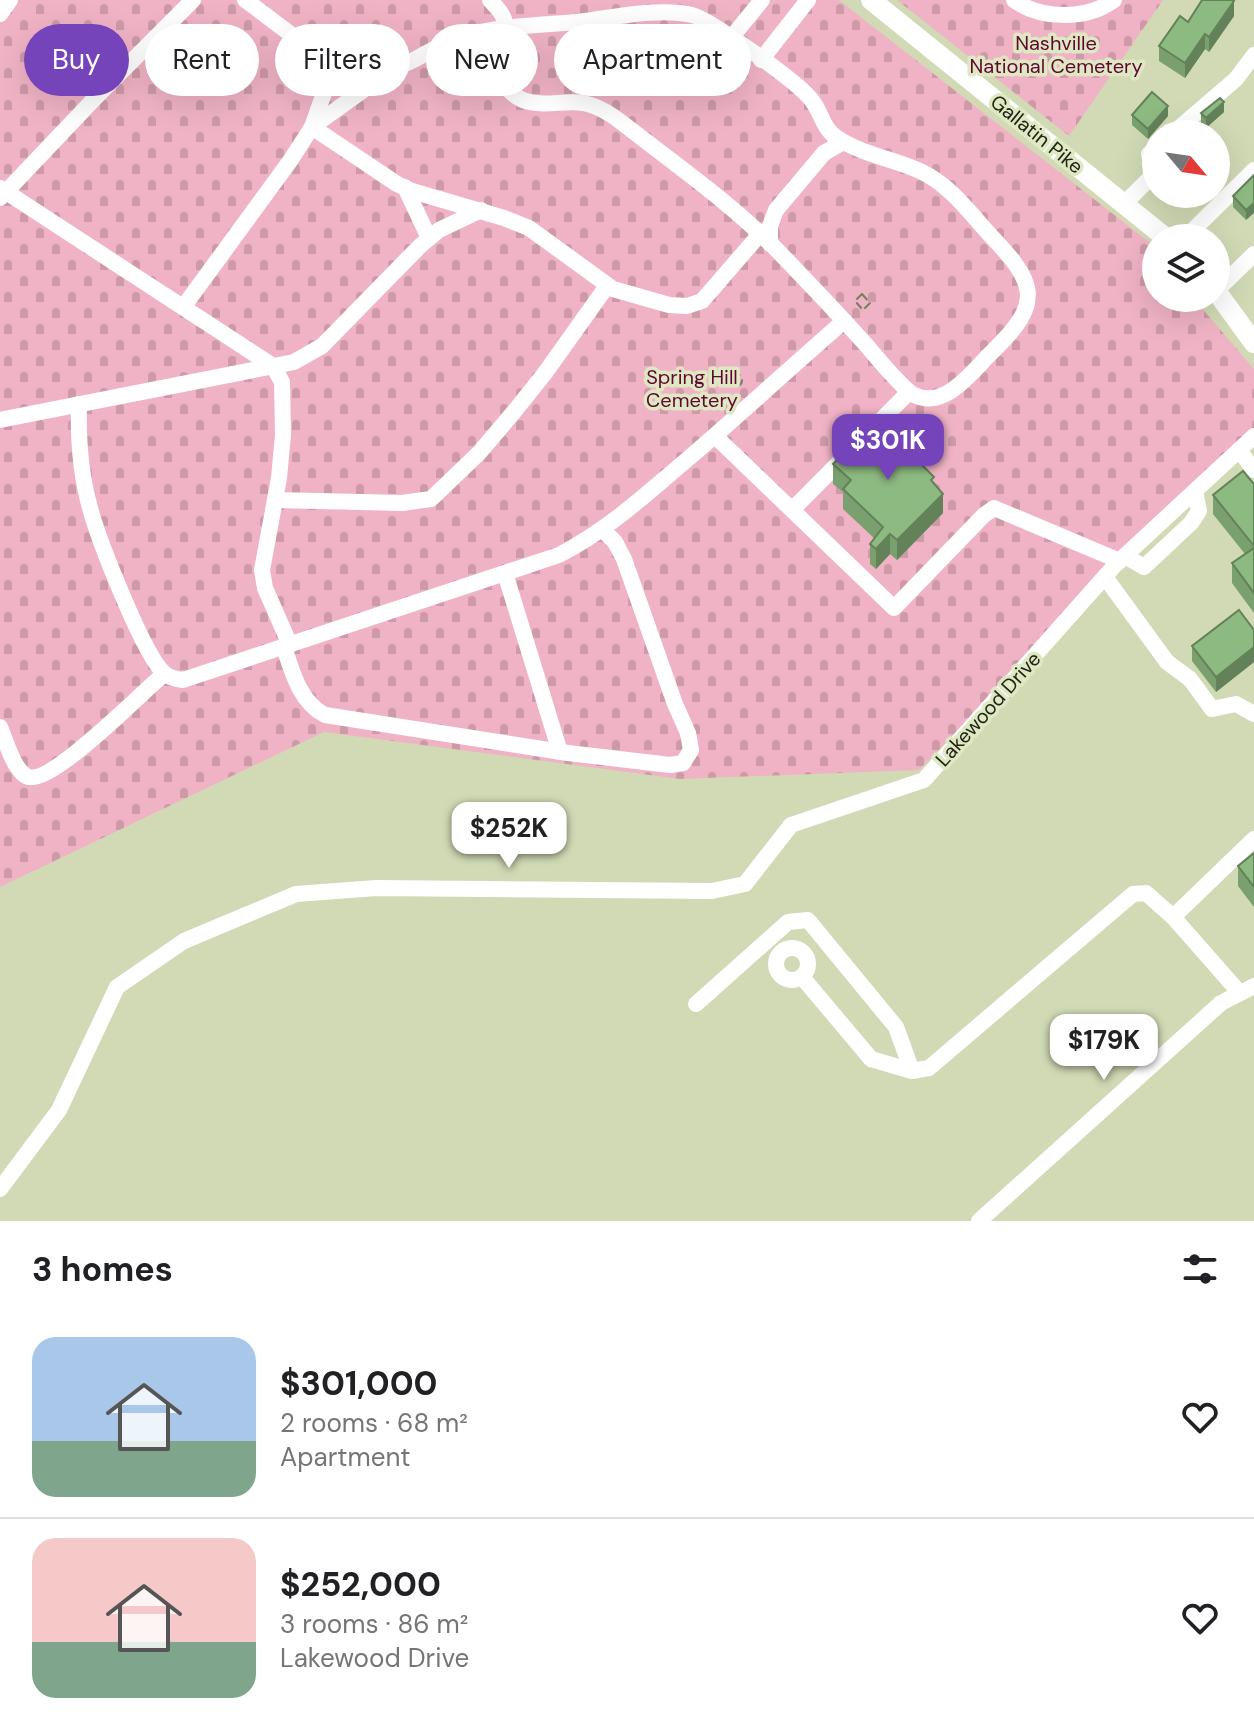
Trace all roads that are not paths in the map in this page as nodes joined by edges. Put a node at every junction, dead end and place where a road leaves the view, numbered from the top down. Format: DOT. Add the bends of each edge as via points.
graph roads {
  1 [pos="193,0"];
  2 [pos="245,0"];
  3 [pos="490,0"];
  4 [pos="762,0"];
  5 [pos="808,0"];
  6 [pos="871,0"];
  7 [pos="1014,0"];
  8 [pos="1114,0"];
  9 [pos="666,7"];
  10 [pos="280,24"];
  11 [pos="504,24"];
  12 [pos="708,24"];
  13 [pos="742,24"];
  14 [pos="538,25"];
  15 [pos="751,53"];
  16 [pos="1254,55"];
  17 [pos="761,60"];
  18 [pos="323,96"];
  19 [pos="355,96"];
  20 [pos="517,96"];
  21 [pos="1188,120"];
  22 [pos="312,127"];
  23 [pos="843,142"];
  24 [pos="1254,170"];
  25 [pos="1142,186"];
  26 [pos="405,187"];
  27 [pos="2,193"];
  28 [pos="1124,204"];
  29 [pos="481,210"];
  30 [pos="1149,224"];
  31 [pos="1199,224"];
  32 [pos="429,238"];
  33 [pos="765,239"];
  34 [pos="1254,254"];
  35 [pos="1230,277"];
  36 [pos="607,286"];
  37 [pos="184,306"];
  38 [pos="1230,310"];
  39 [pos="844,321"];
  40 [pos="1253,341"];
  41 [pos="273,366"];
  42 [pos="909,392"];
  43 [pos="79,404"];
  44 [pos="0,420"];
  45 [pos="715,436"];
  46 [pos="1254,436"];
  47 [pos="1239,450"];
  48 [pos="1253,466"];
  49 [pos="275,500"];
  50 [pos="792,510"];
  51 [pos="603,530"];
  52 [pos="1122,558"];
  53 [pos="505,573"];
  54 [pos="1105,577"];
  55 [pos="287,646"];
  56 [pos="164,674"];
  57 [pos="1254,714"];
  58 [pos="0,727"];
  59 [pos="560,752"];
  60 [pos="1254,839"];
  61 [pos="1173,917"];
  62 [pos="768,939"];
  63 [pos="1246,989"];
  64 [pos="696,1004"];
  65 [pos="912,1071"];
  66 [pos="0,1189"];
  67 [pos="979,1221"];
  1 -- 27 [label="street"];
  2 -- 10 [label="street"];
  3 -- 11 [label="street"];
  4 -- 13 [label="street"];
  5 -- 17 [label="street"];
  6 -- 28 [label="main road, Gallatin Pike"];
  7 -- 8 [label="street" via="1049,14 1084,14"];
  9 -- 12 [label="street"];
  9 -- 14 [label="street"];
  15 -- 17 [label="street"];
  16 -- 21 [label="street" via="1236,79"];
  17 -- 23 [label="street" via="808,95 825,126"];
  18 -- 22 [label="street"];
  19 -- 22 [label="street"];
  20 -- 33 [label="street" via="541,104 578,102 605,111"];
  22 -- 26 [label="street"];
  22 -- 37 [label="street"];
  23 -- 33 [label="street" via="824,153 776,210"];
  23 -- 42 [label="street" via="934,178 1007,252 1027,285 1027,307 1016,327 951,392 931,400"];
  24 -- 31 [label="street"];
  25 -- 28 [label="street"];
  26 -- 29 [label="street"];
  26 -- 32 [label="street"];
  27 -- 37 [label="street"];
  28 -- 30 [label="main road, Gallatin Pike"];
  29 -- 32 [label="street"];
  29 -- 36 [label="street" via="529,228"];
  32 -- 41 [label="street" via="322,346 306,357"];
  33 -- 36 [label="street" via="698,303 669,305"];
  33 -- 39 [label="street"];
  34 -- 35 [label="street"];
  36 -- 49 [label="street" via="513,413 431,499"];
  37 -- 41 [label="street"];
  38 -- 40 [label="main road"];
  39 -- 42 [label="street"];
  39 -- 45 [label="street"];
  41 -- 43 [label="street"];
  41 -- 49 [label="street" via="284,400"];
  42 -- 50 [label="street"];
  43 -- 44 [label="street"];
  43 -- 56 [label="street" via="78,444 89,507 128,607"];
  45 -- 50 [label="street"];
  45 -- 51 [label="street"];
  46 -- 47 [label="street, Lakewood Drive"];
  47 -- 48 [label="street"];
  47 -- 52 [label="street, Lakewood Drive"];
  49 -- 55 [label="street" via="262,570"];
  50 -- 52 [label="street" via="894,608 994,508"];
  51 -- 53 [label="street" via="559,555"];
  51 -- 59 [label="street" via="624,559 691,750 677,765"];
  52 -- 54 [label="street, Lakewood Drive"];
  53 -- 55 [label="street"];
  53 -- 59 [label="street"];
  54 -- 57 [label="street" via="1167,662 1190,679 1212,709 1236,704"];
  54 -- 66 [label="street, Lakewood Drive" via="924,780 791,825 745,884 712,891 376,888 296,894 184,941 117,987 59,1110"];
  55 -- 56 [label="street" via="195,678"];
  55 -- 59 [label="street" via="307,700 325,715"];
  56 -- 58 [label="street" via="78,750 38,777 22,772"];
  60 -- 61 [label="street"];
  61 -- 63 [label="street"];
  61 -- 65 [label="street" via="1146,893 1133,894 929,1068"];
  62 -- 64 [label="street"];
  62 -- 65 [label="street" via="782,951 776,965 779,974 787,980 802,977 871,1059"];
  62 -- 65 [label="street" via="788,922 808,920 896,1027"];
  63 -- 67 [label="street" via="1221,1003"];
}
